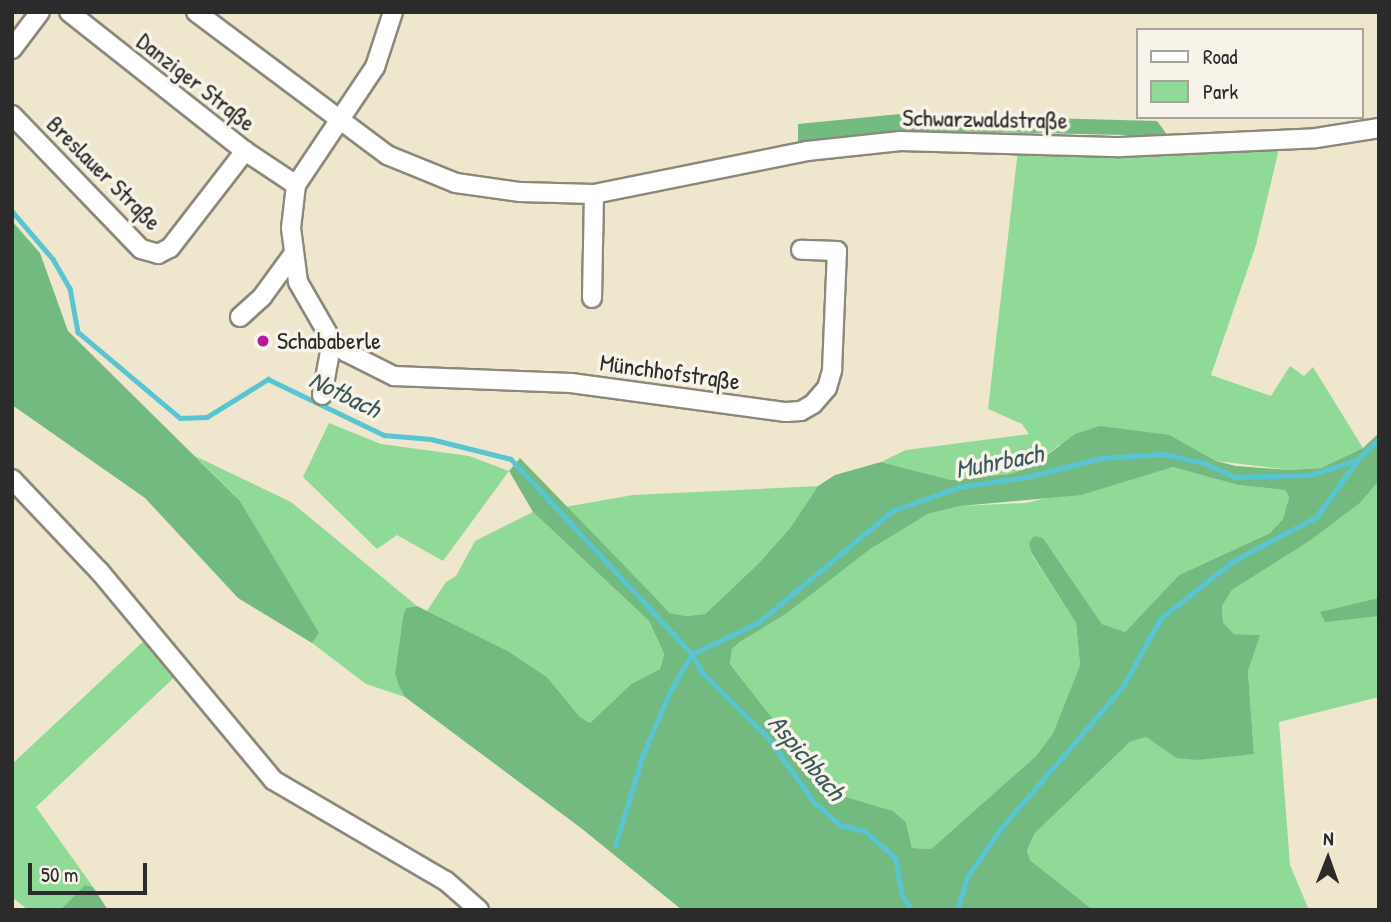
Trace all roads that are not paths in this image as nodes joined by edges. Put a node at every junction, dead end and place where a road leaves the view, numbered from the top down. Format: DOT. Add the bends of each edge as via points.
graph roads {
  1 [pos="40,12"];
  2 [pos="69,12"];
  3 [pos="196,12"];
  4 [pos="393,12"];
  5 [pos="12,49"];
  6 [pos="12,115"];
  7 [pos="341,124"];
  8 [pos="1379,128"];
  9 [pos="245,151"];
  10 [pos="296,185"];
  11 [pos="594,194"];
  12 [pos="801,250"];
  13 [pos="292,256"];
  14 [pos="592,298"];
  15 [pos="240,317"];
  16 [pos="332,341"];
  17 [pos="322,395"];
  18 [pos="12,479"];
  19 [pos="479,910"];
  1 -- 5 [label="street"];
  2 -- 9 [label="street, Danziger Straße"];
  3 -- 7 [label="street, Schwarzwaldstraße"];
  4 -- 7 [label="street" via="375,67"];
  6 -- 9 [label="street, Breslauer Straße" via="141,249 158,254 170,248"];
  7 -- 10 [label="street"];
  7 -- 11 [label="street, Schwarzwaldstraße" via="387,155 456,183 520,192"];
  8 -- 11 [label="street, Schwarzwaldstraße" via="1316,138 1170,146 900,141 807,150"];
  9 -- 10 [label="street, Danziger Straße"];
  10 -- 13 [label="street"];
  11 -- 14 [label="street"];
  12 -- 16 [label="street, Münchhofstraße" via="837,251 832,370 827,388 801,411 572,383 394,376"];
  13 -- 15 [label="street" via="262,297"];
  13 -- 16 [label="street" via="298,282"];
  16 -- 17 [label="street"];
  18 -- 19 [label="street" via="100,572 273,780 446,881"];
}
